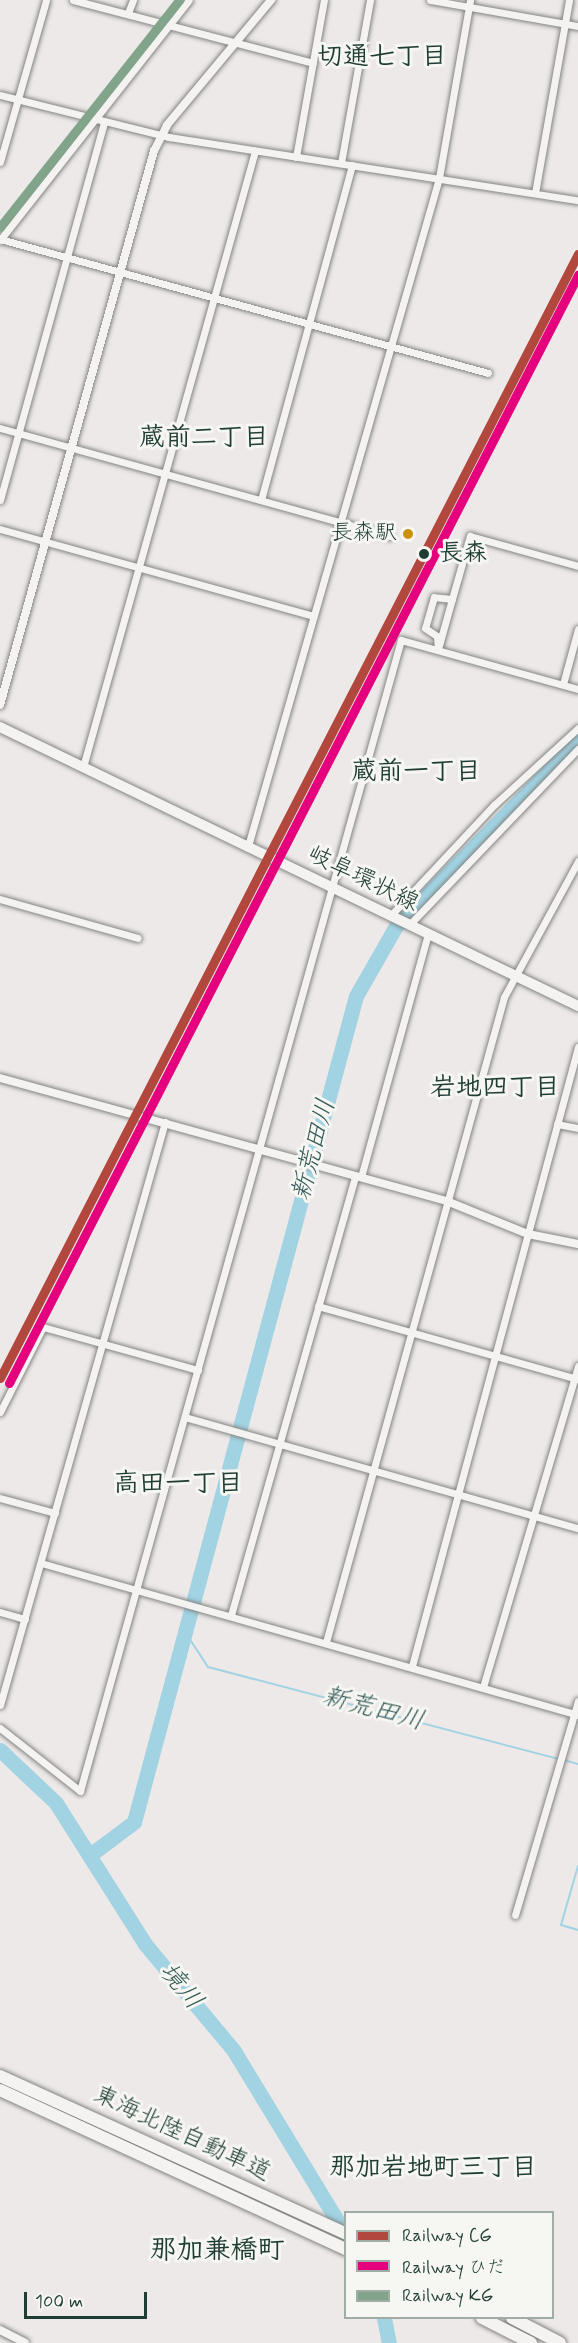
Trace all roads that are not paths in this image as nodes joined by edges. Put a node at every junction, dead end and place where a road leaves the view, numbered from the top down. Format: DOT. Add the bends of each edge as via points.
graph roads {
  1 [pos="46,0"];
  2 [pos="73,0"];
  3 [pos="133,0"];
  4 [pos="189,0"];
  5 [pos="271,0"];
  6 [pos="324,0"];
  7 [pos="370,0"];
  8 [pos="430,0"];
  9 [pos="569,0"];
  10 [pos="469,4"];
  11 [pos="128,13"];
  12 [pos="565,23"];
  13 [pos="169,25"];
  14 [pos="578,26"];
  15 [pos="235,43"];
  16 [pos="313,63"];
  17 [pos="0,95"];
  18 [pos="18,100"];
  19 [pos="94,119"];
  20 [pos="104,122"];
  21 [pos="160,136"];
  22 [pos="255,151"];
  23 [pos="296,157"];
  24 [pos="0,162"];
  25 [pos="341,163"];
  26 [pos="352,165"];
  27 [pos="439,178"];
  28 [pos="535,193"];
  29 [pos="578,200"];
  30 [pos="0,239"];
  31 [pos="67,257"];
  32 [pos="121,272"];
  33 [pos="215,297"];
  34 [pos="309,324"];
  35 [pos="392,348"];
  36 [pos="489,373"];
  37 [pos="0,428"];
  38 [pos="17,433"];
  39 [pos="72,448"];
  40 [pos="165,474"];
  41 [pos="0,500"];
  42 [pos="261,500"];
  43 [pos="340,523"];
  44 [pos="0,529"];
  45 [pos="389,536"];
  46 [pos="46,541"];
  47 [pos="578,566"];
  48 [pos="139,567"];
  49 [pos="452,599"];
  50 [pos="313,616"];
  51 [pos="578,629"];
  52 [pos="438,649"];
  53 [pos="563,684"];
  54 [pos="578,689"];
  55 [pos="0,705"];
  56 [pos="0,727"];
  57 [pos="578,728"];
  58 [pos="578,749"];
  59 [pos="83,767"];
  60 [pos="248,846"];
  61 [pos="578,861"];
  62 [pos="332,886"];
  63 [pos="0,899"];
  64 [pos="392,915"];
  65 [pos="410,924"];
  66 [pos="428,934"];
  67 [pos="138,938"];
  68 [pos="512,974"];
  69 [pos="578,1006"];
  70 [pos="578,1047"];
  71 [pos="0,1078"];
  72 [pos="165,1122"];
  73 [pos="557,1124"];
  74 [pos="578,1128"];
  75 [pos="260,1149"];
  76 [pos="358,1176"];
  77 [pos="449,1202"];
  78 [pos="528,1234"];
  79 [pos="578,1244"];
  80 [pos="318,1306"];
  81 [pos="412,1331"];
  82 [pos="103,1344"];
  83 [pos="495,1355"];
  84 [pos="578,1366"];
  85 [pos="198,1371"];
  86 [pos="576,1379"];
  87 [pos="0,1412"];
  88 [pos="185,1417"];
  89 [pos="279,1444"];
  90 [pos="375,1470"];
  91 [pos="459,1494"];
  92 [pos="0,1498"];
  93 [pos="55,1513"];
  94 [pos="534,1515"];
  95 [pos="578,1528"];
  96 [pos="41,1563"];
  97 [pos="137,1589"];
  98 [pos="0,1612"];
  99 [pos="231,1615"];
  100 [pos="25,1619"];
  101 [pos="326,1642"];
  102 [pos="412,1666"];
  103 [pos="483,1687"];
  104 [pos="578,1701"];
  105 [pos="0,1705"];
  106 [pos="576,1714"];
  107 [pos="0,1728"];
  108 [pos="515,1915"];
  109 [pos="0,2076"];
  110 [pos="0,2090"];
  111 [pos="264,2202"];
  112 [pos="344,2234"];
  113 [pos="344,2248"];
  114 [pos="484,2319"];
  115 [pos="514,2319"];
  116 [pos="0,2330"];
  117 [pos="25,2343"];
  118 [pos="531,2343"];
  119 [pos="560,2343"];
  1 -- 18 [label="street"];
  2 -- 11 [label="street"];
  3 -- 11 [label="street"];
  4 -- 13 [label="street"];
  5 -- 15 [label="street"];
  6 -- 16 [label="street"];
  7 -- 25 [label="street"];
  8 -- 10 [label="street"];
  9 -- 12 [label="street"];
  10 -- 12 [label="street"];
  10 -- 27 [label="street"];
  11 -- 13 [label="street"];
  12 -- 14 [label="street"];
  12 -- 28 [label="street"];
  13 -- 15 [label="street"];
  13 -- 19 [label="street"];
  15 -- 16 [label="street"];
  15 -- 21 [label="street"];
  16 -- 23 [label="street"];
  17 -- 18 [label="street"];
  18 -- 19 [label="street"];
  18 -- 24 [label="street"];
  19 -- 20 [label="street"];
  19 -- 30 [label="street"];
  20 -- 21 [label="street"];
  20 -- 31 [label="street"];
  21 -- 22 [label="street"];
  21 -- 32 [label="street"];
  22 -- 23 [label="street"];
  22 -- 33 [label="street"];
  23 -- 25 [label="street"];
  25 -- 26 [label="street"];
  26 -- 27 [label="street"];
  26 -- 34 [label="street"];
  27 -- 28 [label="street"];
  27 -- 35 [label="street"];
  28 -- 29 [label="street"];
  30 -- 31 [label="street"];
  31 -- 32 [label="street"];
  31 -- 38 [label="street"];
  32 -- 33 [label="street"];
  32 -- 39 [label="street"];
  33 -- 34 [label="street"];
  33 -- 40 [label="street"];
  34 -- 35 [label="street"];
  34 -- 42 [label="street"];
  35 -- 36 [label="street"];
  35 -- 43 [label="street"];
  37 -- 38 [label="street"];
  38 -- 39 [label="street"];
  38 -- 41 [label="street"];
  39 -- 40 [label="street"];
  39 -- 46 [label="street"];
  40 -- 42 [label="street"];
  40 -- 48 [label="street"];
  42 -- 43 [label="street"];
  43 -- 45 [label="street"];
  43 -- 50 [label="street"];
  44 -- 46 [label="street"];
  46 -- 48 [label="street"];
  46 -- 55 [label="street"];
  47 -- 49 [label="street" via="470,536"];
  48 -- 50 [label="street"];
  48 -- 59 [label="street"];
  49 -- 52 [label="street"];
  49 -- 52 [label="street" via="439,595 425,628 437,636"];
  50 -- 60 [label="street"];
  51 -- 53 [label="street"];
  52 -- 53 [label="street"];
  52 -- 62 [label="street" via="401,640"];
  53 -- 54 [label="street"];
  56 -- 59 [label="main road, 岐阜環状線"];
  57 -- 64 [label="street" via="494,805"];
  58 -- 65 [label="street"];
  59 -- 60 [label="main road, 岐阜環状線"];
  60 -- 62 [label="main road, 岐阜環状線"];
  61 -- 68 [label="street"];
  62 -- 64 [label="main road, 岐阜環状線"];
  62 -- 75 [label="street"];
  63 -- 67 [label="street"];
  64 -- 65 [label="main road, 岐阜環状線"];
  65 -- 66 [label="main road, 岐阜環状線"];
  66 -- 68 [label="main road, 岐阜環状線"];
  66 -- 76 [label="street"];
  68 -- 69 [label="main road, 岐阜環状線"];
  68 -- 77 [label="street"];
  70 -- 73 [label="street"];
  71 -- 72 [label="street"];
  72 -- 75 [label="street"];
  72 -- 82 [label="street"];
  73 -- 74 [label="street"];
  73 -- 78 [label="street"];
  75 -- 76 [label="street"];
  75 -- 85 [label="street"];
  76 -- 77 [label="street"];
  76 -- 80 [label="street"];
  77 -- 78 [label="street"];
  77 -- 81 [label="street"];
  78 -- 79 [label="street"];
  78 -- 83 [label="street"];
  80 -- 81 [label="street"];
  80 -- 89 [label="street"];
  81 -- 83 [label="street"];
  81 -- 90 [label="street"];
  82 -- 85 [label="street"];
  82 -- 87 [label="street" via="44,1327"];
  82 -- 93 [label="street"];
  83 -- 86 [label="street"];
  83 -- 91 [label="street"];
  84 -- 86 [label="street"];
  85 -- 88 [label="street"];
  86 -- 94 [label="street"];
  88 -- 89 [label="street"];
  88 -- 97 [label="street"];
  89 -- 90 [label="street"];
  89 -- 99 [label="street"];
  90 -- 91 [label="street"];
  90 -- 101 [label="street"];
  91 -- 94 [label="street"];
  91 -- 102 [label="street"];
  92 -- 93 [label="street"];
  93 -- 96 [label="street"];
  94 -- 95 [label="street"];
  94 -- 103 [label="street"];
  96 -- 97 [label="street"];
  96 -- 100 [label="street"];
  97 -- 99 [label="street"];
  97 -- 107 [label="street" via="80,1791"];
  98 -- 100 [label="street"];
  99 -- 101 [label="street"];
  100 -- 105 [label="street"];
  101 -- 102 [label="street"];
  102 -- 103 [label="street"];
  103 -- 106 [label="street"];
  104 -- 106 [label="street"];
  106 -- 108 [label="street"];
  109 -- 111 [label="highway, 東海北陸自動車道"];
  110 -- 111 [label="highway, 東海北陸自動車道"];
  111 -- 112 [label="highway, 東海北陸自動車道"];
  111 -- 113 [label="highway, 東海北陸自動車道"];
  114 -- 118 [label="highway"];
  115 -- 119 [label="highway"];
  116 -- 117 [label="street"];
}
